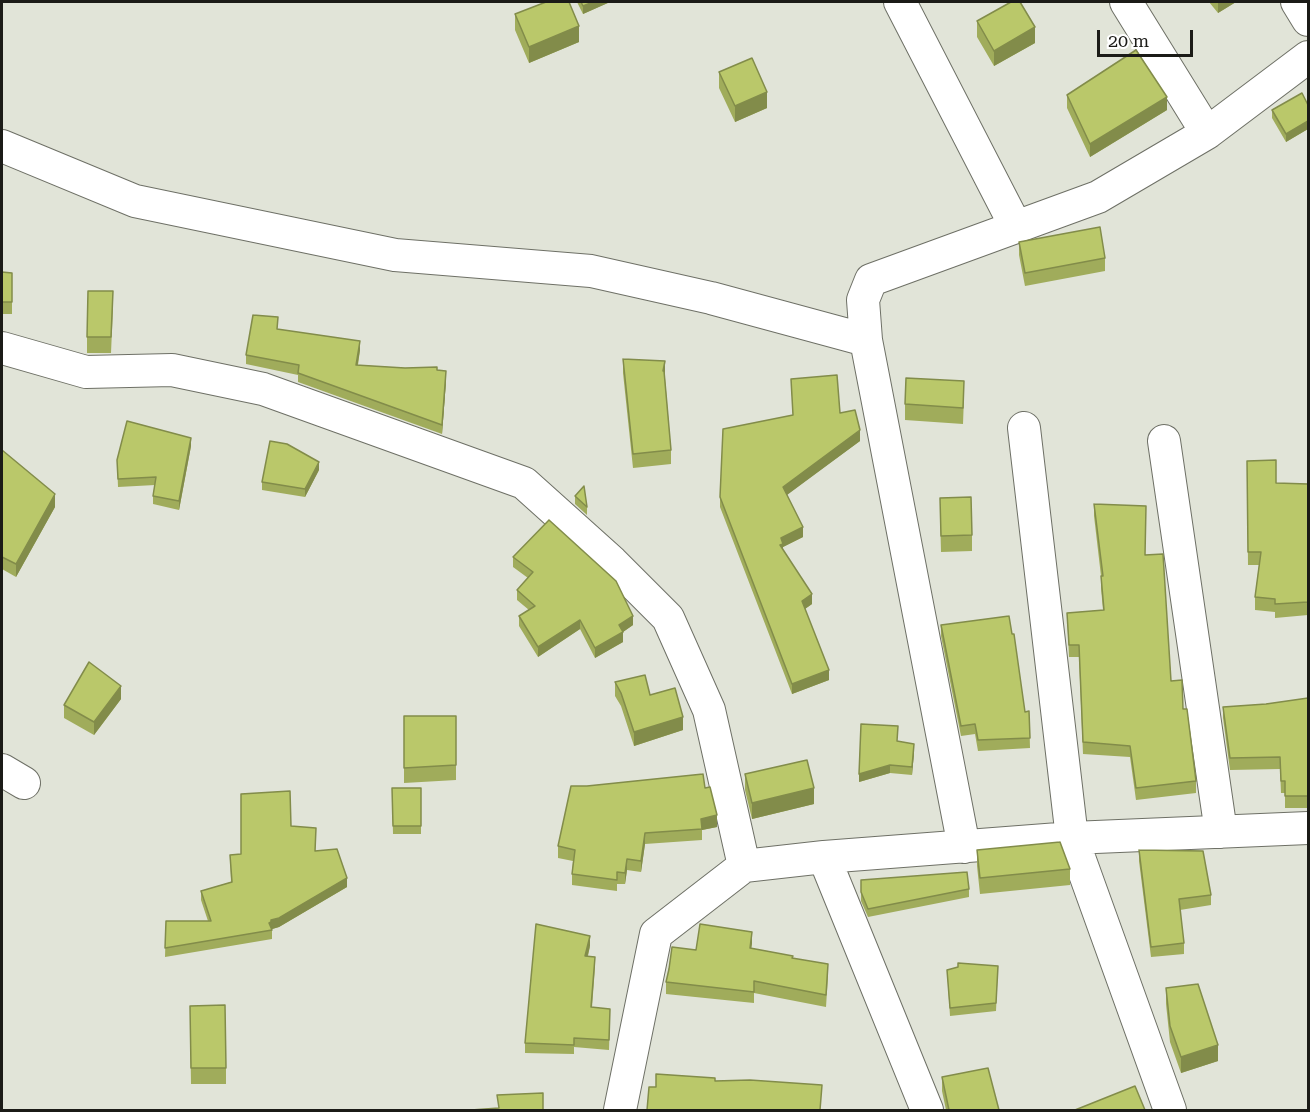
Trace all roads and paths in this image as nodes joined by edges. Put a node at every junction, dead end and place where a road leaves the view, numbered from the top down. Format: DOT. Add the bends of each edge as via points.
graph roads {
  1 [pos="900,2"];
  2 [pos="1126,2"];
  3 [pos="1297,2"];
  4 [pos="1308,20"];
  5 [pos="1308,57"];
  6 [pos="1207,133"];
  7 [pos="2,146"];
  8 [pos="1016,227"];
  9 [pos="866,340"];
  10 [pos="2,348"];
  11 [pos="1024,428"];
  12 [pos="1164,441"];
  13 [pos="1308,828"];
  14 [pos="1221,832"];
  15 [pos="1072,838"];
  16 [pos="964,847"];
  17 [pos="824,857"];
  18 [pos="744,866"];
  19 [pos="620,1110"];
  20 [pos="927,1110"];
  21 [pos="1170,1110"];
  1 -- 8 [label="street"];
  2 -- 6 [label="street"];
  3 -- 4 [label="street"];
  5 -- 6 [label="street"];
  6 -- 8 [label="street" via="1098,197"];
  7 -- 9 [label="street" via="135,201 395,255 591,271 711,298"];
  8 -- 9 [label="street" via="871,280 862,300"];
  9 -- 16 [label="street"];
  10 -- 18 [label="street" via="86,372 172,370 263,389 524,483 668,618 709,711"];
  11 -- 15 [label="street"];
  12 -- 14 [label="street"];
  13 -- 14 [label="street"];
  14 -- 15 [label="street"];
  15 -- 16 [label="street"];
  15 -- 21 [label="street"];
  16 -- 17 [label="street"];
  17 -- 18 [label="street"];
  17 -- 20 [label="street"];
  18 -- 19 [label="street" via="656,934"];
}
